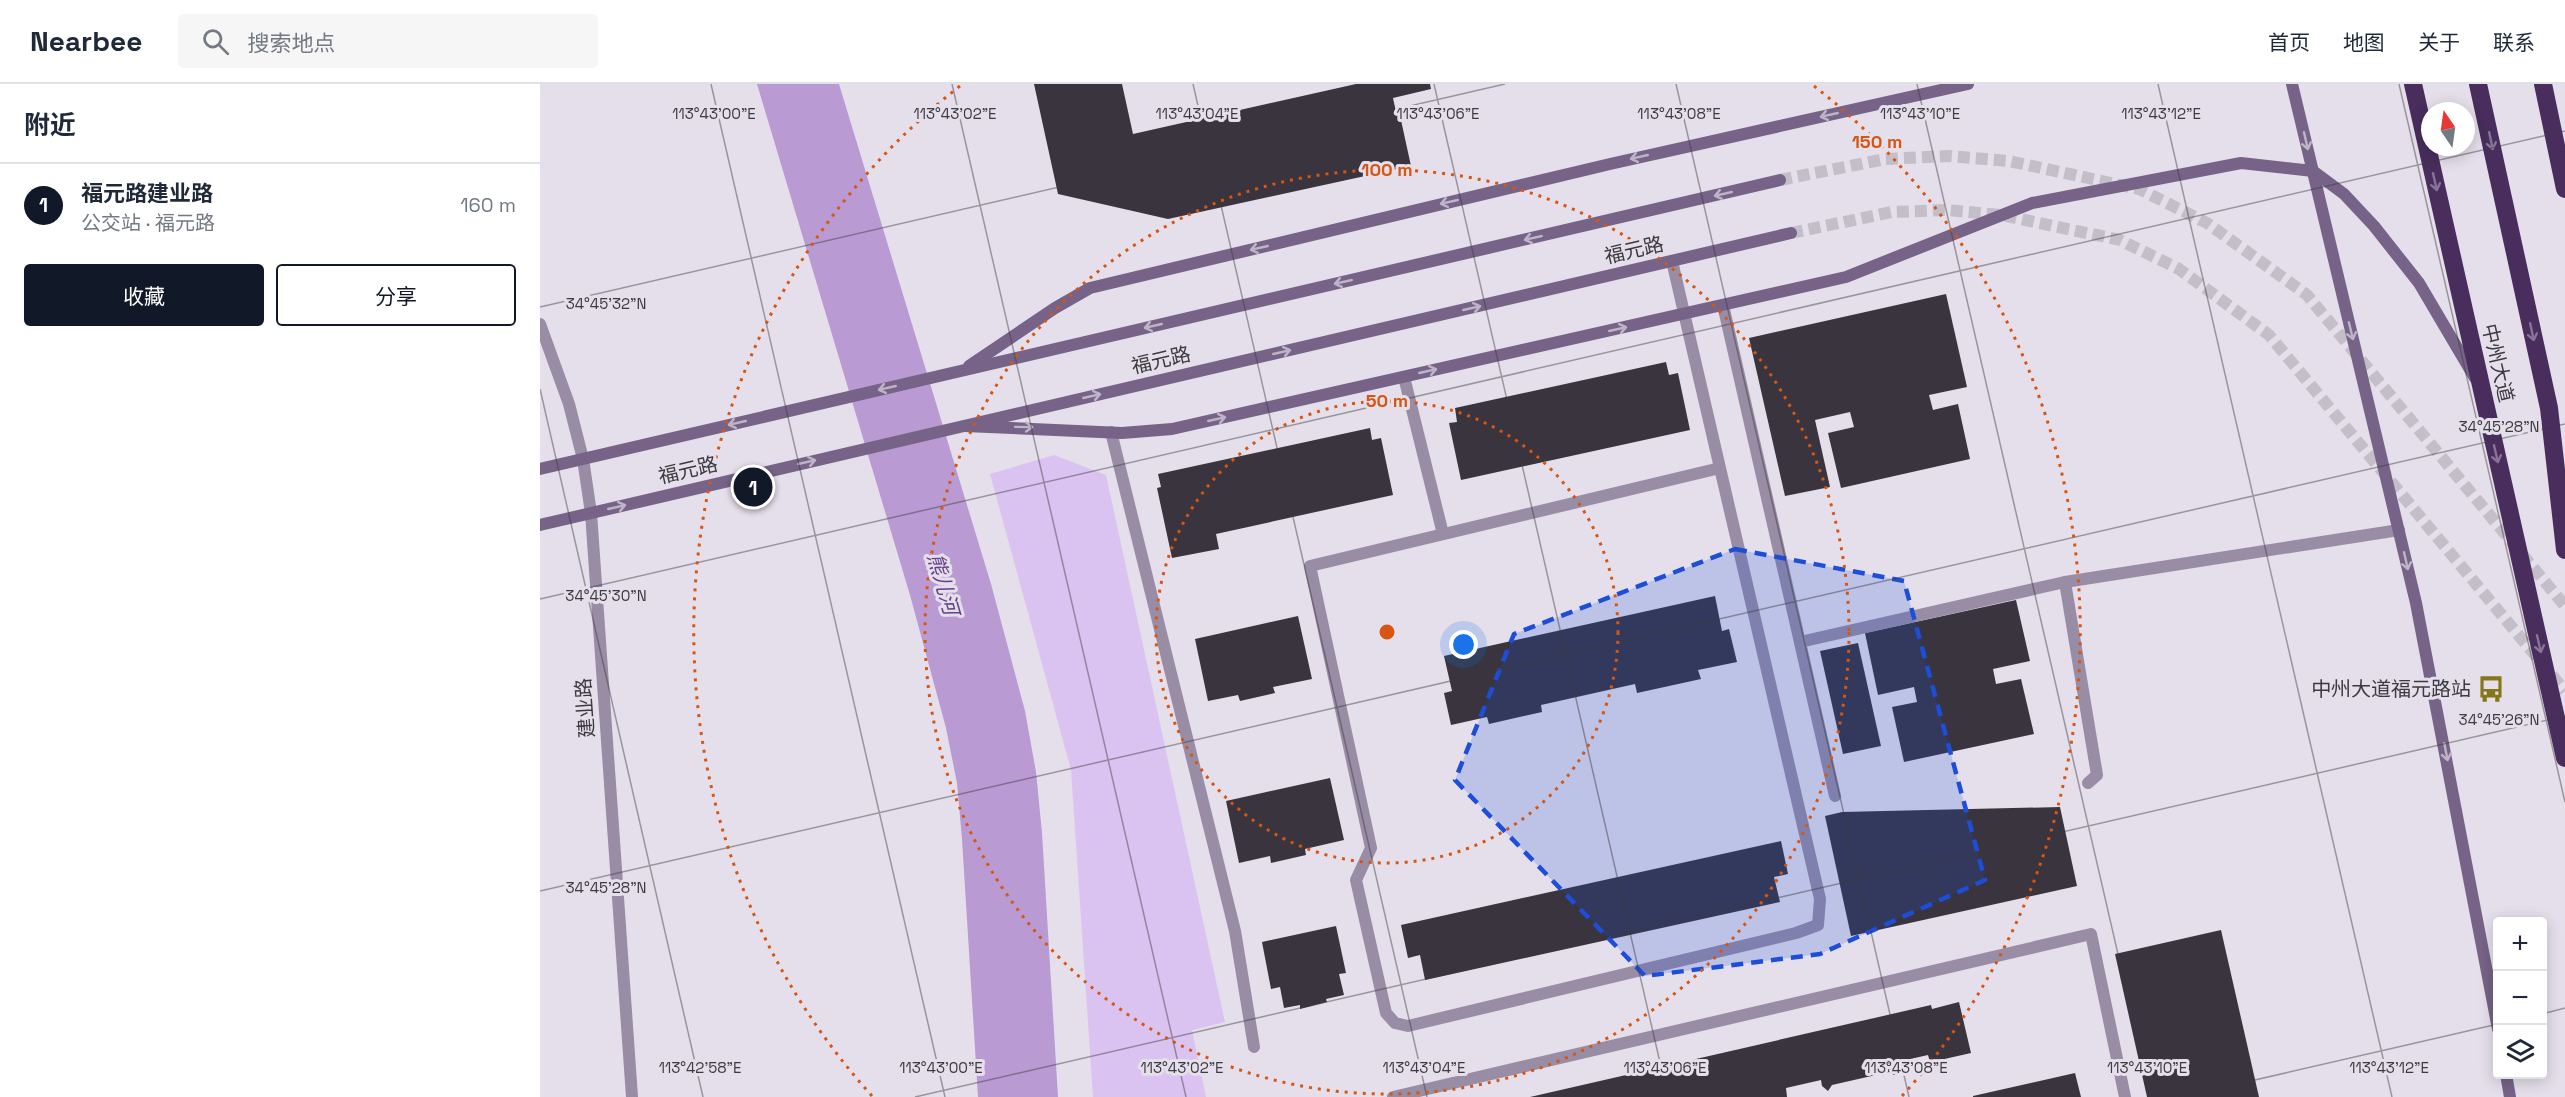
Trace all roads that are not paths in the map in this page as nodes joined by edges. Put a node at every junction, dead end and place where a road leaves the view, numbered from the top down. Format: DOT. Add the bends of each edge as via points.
graph roads {
  1 [pos="1968,84"];
  2 [pos="2292,84"];
  3 [pos="2413,84"];
  4 [pos="2478,84"];
  5 [pos="2543,84"];
  6 [pos="2553,84"];
  7 [pos="2565,163"];
  8 [pos="2313,171"];
  9 [pos="1780,180"];
  10 [pos="2565,189"];
  11 [pos="1791,233"];
  12 [pos="1672,261"];
  13 [pos="1723,305"];
  14 [pos="1684,314"];
  15 [pos="540,324"];
  16 [pos="963,370"];
  17 [pos="1404,376"];
  18 [pos="2480,386"];
  19 [pos="959,427"];
  20 [pos="1111,432"];
  21 [pos="583,459"];
  22 [pos="1720,468"];
  23 [pos="540,469"];
  24 [pos="591,513"];
  25 [pos="540,525"];
  26 [pos="2399,530"];
  27 [pos="1443,534"];
  28 [pos="2565,550"];
  29 [pos="2065,582"];
  30 [pos="1800,642"];
  31 [pos="2565,758"];
  32 [pos="2088,783"];
  33 [pos="1835,796"];
  34 [pos="2497,1025"];
  35 [pos="1254,1047"];
  36 [pos="2507,1079"];
  37 [pos="632,1097"];
  38 [pos="1393,1097"];
  39 [pos="2125,1097"];
  40 [pos="2510,1097"];
  1 -- 16 [label="street, one-way" via="1610,164 1090,288"];
  2 -- 8 [label="street, one-way"];
  3 -- 18 [label="highway, 中州大道, one-way"];
  4 -- 28 [label="highway, one-way" via="2549,408"];
  5 -- 10 [label="highway"];
  6 -- 7 [label="highway"];
  8 -- 13 [label="street" via="2241,163 2032,203 1846,277"];
  8 -- 18 [label="street" via="2344,194 2419,283"];
  8 -- 26 [label="street, one-way"];
  9 -- 16 [label="street, 福元路, one-way"];
  11 -- 12 [label="street, 福元路"];
  12 -- 14 [label="street"];
  19 -- 12 [label="street, 福元路, one-way"];
  13 -- 14 [label="street"];
  13 -- 30 [label="street"];
  17 -- 14 [label="street, one-way"];
  14 -- 22 [label="street"];
  15 -- 21 [label="street, 建业路"];
  16 -- 21 [label="street, 福元路, one-way"];
  20 -- 17 [label="street, one-way" via="1172,429"];
  17 -- 27 [label="street"];
  18 -- 31 [label="highway, 中州大道, one-way"];
  19 -- 20 [label="street, one-way"];
  24 -- 19 [label="street, 福元路, one-way"];
  20 -- 35 [label="street" via="1235,931"];
  21 -- 23 [label="street, 福元路"];
  21 -- 24 [label="street, 建业路"];
  22 -- 27 [label="street"];
  22 -- 27 [label="street" via="1820,899 1818,925 1408,1026 1395,1023 1386,1013 1356,879 1371,848 1310,566"];
  24 -- 25 [label="street, 福元路"];
  24 -- 37 [label="street, 建业路"];
  26 -- 29 [label="street"];
  26 -- 34 [label="street, one-way"];
  29 -- 30 [label="street"];
  29 -- 32 [label="street" via="2097,775"];
  30 -- 33 [label="street"];
  36 -- 40 [label="street"];
  38 -- 39 [label="street" via="2091,934"];
}
